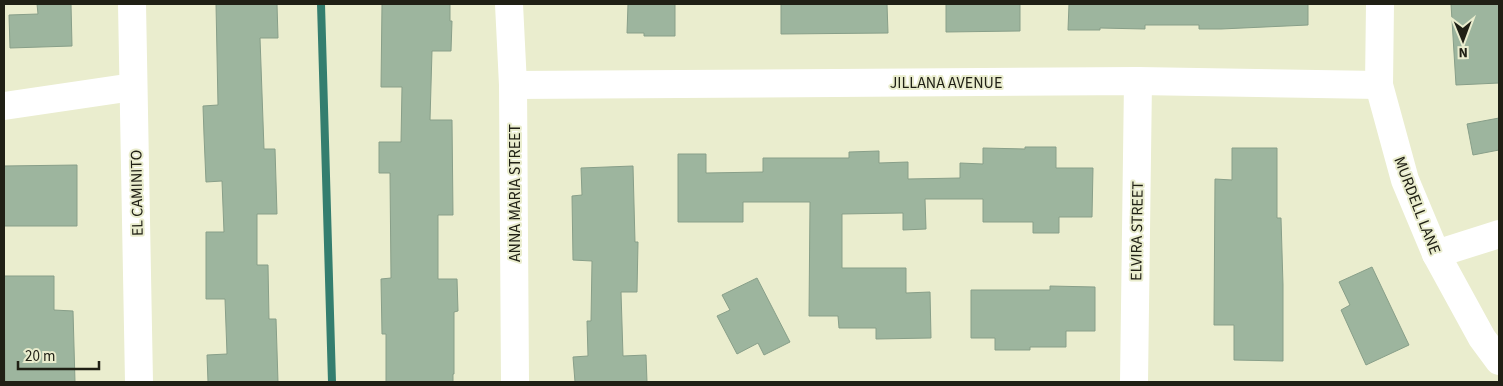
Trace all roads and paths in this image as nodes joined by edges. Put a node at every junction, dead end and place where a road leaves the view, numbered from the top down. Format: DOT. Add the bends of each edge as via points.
graph roads {
  1 [pos="132,4"];
  2 [pos="509,4"];
  3 [pos="1380,4"];
  4 [pos="1138,81"];
  5 [pos="513,85"];
  6 [pos="1379,85"];
  7 [pos="134,87"];
  8 [pos="4,106"];
  9 [pos="1499,234"];
  10 [pos="1436,254"];
  11 [pos="1499,361"];
  12 [pos="139,382"];
  13 [pos="515,382"];
  14 [pos="1134,382"];
  1 -- 7 [label="street, EL CAMINITO"];
  2 -- 5 [label="street, ANNA MARIA STREET"];
  3 -- 6 [label="street, MURDELL LANE"];
  4 -- 5 [label="street, JILLANA AVENUE"];
  4 -- 6 [label="street, JILLANA AVENUE"];
  4 -- 14 [label="street, ELVIRA STREET"];
  5 -- 13 [label="street, ANNA MARIA STREET"];
  6 -- 10 [label="street, MURDELL LANE" via="1405,180"];
  7 -- 8 [label="street"];
  7 -- 12 [label="street, EL CAMINITO"];
  9 -- 10 [label="street"];
  10 -- 11 [label="street, MURDELL LANE" via="1482,338"];
}
